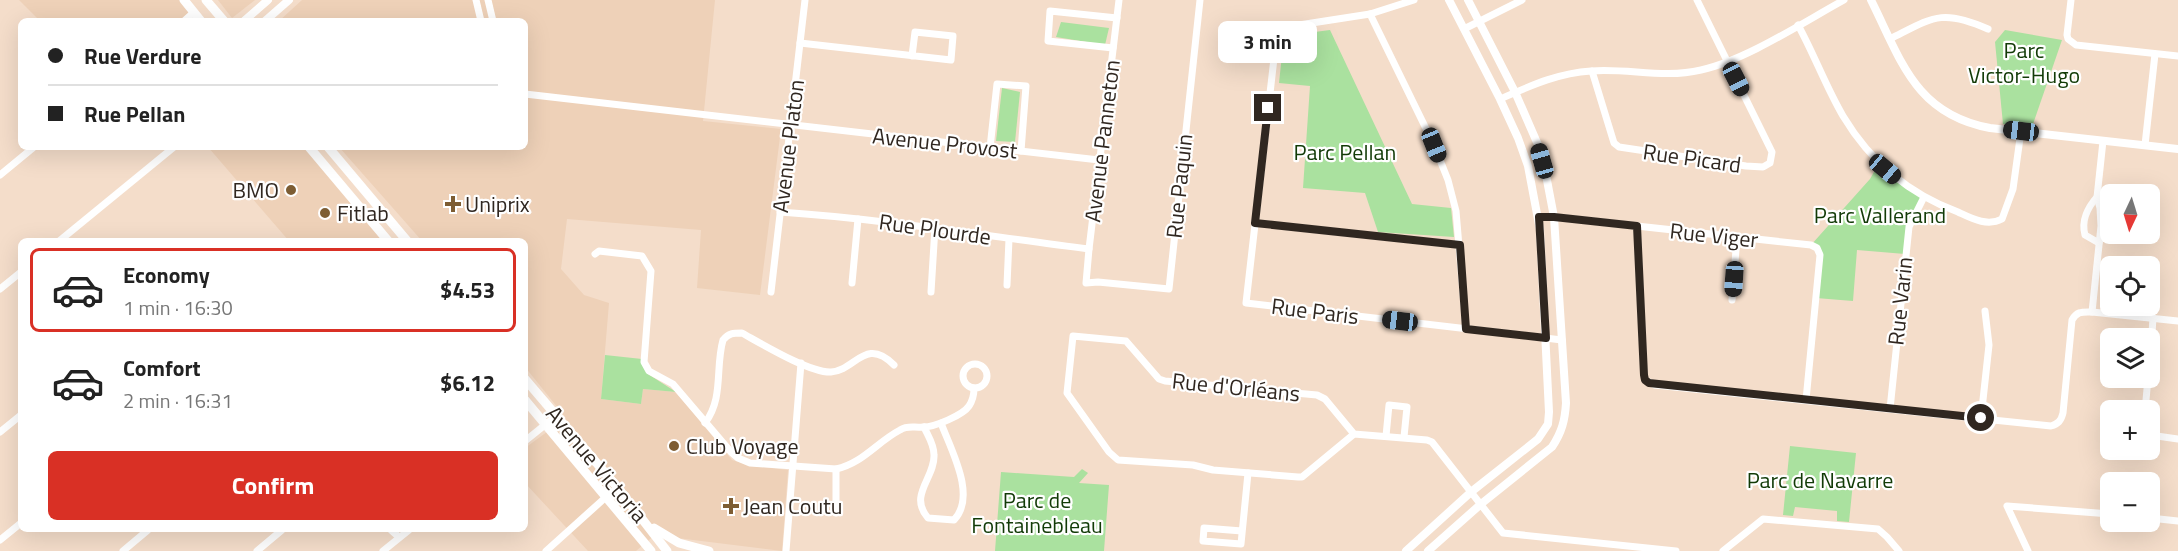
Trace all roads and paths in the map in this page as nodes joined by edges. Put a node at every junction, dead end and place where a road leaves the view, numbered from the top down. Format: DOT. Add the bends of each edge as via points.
graph roads {
  1 [pos="184,0"];
  2 [pos="206,0"];
  3 [pos="268,0"];
  4 [pos="289,0"];
  5 [pos="476,0"];
  6 [pos="488,0"];
  7 [pos="806,0"];
  8 [pos="1119,0"];
  9 [pos="1200,0"];
  10 [pos="1414,0"];
  11 [pos="1449,0"];
  12 [pos="1468,0"];
  13 [pos="1522,0"];
  14 [pos="1697,0"];
  15 [pos="1844,0"];
  16 [pos="1871,0"];
  17 [pos="2071,0"];
  18 [pos="194,12"];
  19 [pos="1370,14"];
  20 [pos="187,18"];
  21 [pos="199,18"];
  22 [pos="221,18"];
  23 [pos="247,18"];
  24 [pos="268,18"];
  25 [pos="481,18"];
  26 [pos="492,18"];
  27 [pos="1117,18"];
  28 [pos="1480,22"];
  29 [pos="1798,25"];
  30 [pos="1464,29"];
  31 [pos="1988,29"];
  32 [pos="1890,39"];
  33 [pos="801,43"];
  34 [pos="1113,48"];
  35 [pos="2155,54"];
  36 [pos="912,56"];
  37 [pos="2178,56"];
  38 [pos="1729,61"];
  39 [pos="1592,71"];
  40 [pos="1515,92"];
  41 [pos="528,94"];
  42 [pos="1500,99"];
  43 [pos="791,125"];
  44 [pos="2021,131"];
  45 [pos="2103,141"];
  46 [pos="2145,145"];
  47 [pos="990,148"];
  48 [pos="2178,149"];
  49 [pos="30,150"];
  50 [pos="170,150"];
  51 [pos="312,150"];
  52 [pos="331,150"];
  53 [pos="1021,151"];
  54 [pos="1100,160"];
  55 [pos="0,176"];
  56 [pos="1924,197"];
  57 [pos="2097,197"];
  58 [pos="780,212"];
  59 [pos="1539,217"];
  60 [pos="1554,217"];
  61 [pos="858,219"];
  62 [pos="1255,223"];
  63 [pos="1637,226"];
  64 [pos="935,227"];
  65 [pos="1737,237"];
  66 [pos="63,238"];
  67 [pos="386,238"];
  68 [pos="405,238"];
  69 [pos="1009,239"];
  70 [pos="2099,243"];
  71 [pos="1460,245"];
  72 [pos="1089,249"];
  73 [pos="595,254"];
  74 [pos="18,275"];
  75 [pos="852,283"];
  76 [pos="1086,283"];
  77 [pos="1007,285"];
  78 [pos="0,290"];
  79 [pos="771,292"];
  80 [pos="931,292"];
  81 [pos="1732,300"];
  82 [pos="1985,312"];
  83 [pos="2092,312"];
  84 [pos="2153,318"];
  85 [pos="2178,321"];
  86 [pos="2152,328"];
  87 [pos="1466,329"];
  88 [pos="1546,338"];
  89 [pos="1562,340"];
  90 [pos="801,363"];
  91 [pos="894,365"];
  92 [pos="528,383"];
  93 [pos="974,388"];
  94 [pos="1806,400"];
  95 [pos="528,404"];
  96 [pos="1890,409"];
  97 [pos="556,416"];
  98 [pos="18,417"];
  99 [pos="1981,418"];
  100 [pos="705,423"];
  101 [pos="941,423"];
  102 [pos="546,425"];
  103 [pos="924,428"];
  104 [pos="0,432"];
  105 [pos="1354,434"];
  106 [pos="1386,436"];
  107 [pos="1404,437"];
  108 [pos="2160,437"];
  109 [pos="528,439"];
  110 [pos="2178,440"];
  111 [pos="793,466"];
  112 [pos="836,469"];
  113 [pos="1248,473"];
  114 [pos="618,488"];
  115 [pos="1471,492"];
  116 [pos="606,497"];
  117 [pos="1481,504"];
  118 [pos="836,513"];
  119 [pos="2100,513"];
  120 [pos="2160,519"];
  121 [pos="2178,521"];
  122 [pos="648,524"];
  123 [pos="18,525"];
  124 [pos="1242,531"];
  125 [pos="146,532"];
  126 [pos="280,532"];
  127 [pos="393,532"];
  128 [pos="406,532"];
  129 [pos="399,537"];
  130 [pos="0,540"];
  131 [pos="123,551"];
  132 [pos="257,551"];
  133 [pos="383,551"];
  134 [pos="546,551"];
  135 [pos="651,551"];
  136 [pos="667,551"];
  137 [pos="709,551"];
  138 [pos="786,551"];
  139 [pos="1406,551"];
  140 [pos="1428,551"];
  141 [pos="1676,551"];
  142 [pos="1723,551"];
  143 [pos="1899,551"];
  144 [pos="2028,551"];
  1 -- 18 [label="main road"];
  2 -- 22 [label="main road"];
  3 -- 23 [label="street"];
  4 -- 24 [label="street"];
  5 -- 25 [label="street"];
  6 -- 26 [label="street"];
  7 -- 33 [label="street, Avenue Platon"];
  8 -- 27 [label="street, Avenue Panneton"];
  9 -- 76 [label="street, Rue Paquin" via="1169,290"];
  10 -- 19 [label="street"];
  11 -- 30 [label="street"];
  12 -- 28 [label="street"];
  13 -- 28 [label="street"];
  14 -- 38 [label="street"];
  15 -- 29 [label="street"];
  16 -- 32 [label="street"];
  17 -- 35 [label="street" via="2068,39 2076,45"];
  18 -- 20 [label="street"];
  18 -- 21 [label="main road"];
  19 -- 62 [label="street" via="1286,27 1277,32"];
  19 -- 71 [label="street" via="1448,180"];
  27 -- 34 [label="street, Avenue Panneton"];
  27 -- 34 [label="street" via="1050,10 1048,41"];
  28 -- 30 [label="street"];
  28 -- 40 [label="street"];
  29 -- 38 [label="street"];
  29 -- 56 [label="street" via="1843,116 1861,141 1885,169"];
  30 -- 42 [label="street"];
  31 -- 32 [label="street" via="1970,21 1934,17"];
  32 -- 44 [label="street" via="1912,83 1930,101 1960,120"];
  33 -- 36 [label="street"];
  33 -- 43 [label="street, Avenue Platon"];
  34 -- 54 [label="street, Avenue Panneton"];
  35 -- 37 [label="street"];
  35 -- 46 [label="street"];
  36 -- 36 [label="street" via="951,60 953,36 915,32"];
  38 -- 39 [label="street" via="1678,74"];
  38 -- 39 [label="street, Rue Picard" via="1772,152 1770,163 1763,167 1619,147 1614,143"];
  39 -- 40 [label="street" via="1549,78"];
  40 -- 42 [label="street"];
  40 -- 60 [label="street" via="1539,147"];
  41 -- 43 [label="street, Avenue Provost"];
  42 -- 59 [label="street" via="1528,166"];
  43 -- 47 [label="street, Avenue Provost"];
  43 -- 58 [label="street, Avenue Platon"];
  44 -- 45 [label="street"];
  44 -- 56 [label="street" via="2013,189 2002,219 1979,221"];
  45 -- 46 [label="street"];
  45 -- 57 [label="street"];
  46 -- 48 [label="street"];
  47 -- 53 [label="street, Avenue Provost"];
  47 -- 53 [label="street" via="997,84 1026,86"];
  49 -- 55 [label="street"];
  50 -- 66 [label="street"];
  51 -- 67 [label="main road"];
  52 -- 68 [label="main road"];
  53 -- 54 [label="street, Avenue Provost"];
  54 -- 72 [label="street, Avenue Panneton"];
  56 -- 96 [label="street, Rue Varin" via="1909,227"];
  57 -- 70 [label="street"];
  57 -- 70 [label="street" via="2083,228 2085,235"];
  58 -- 61 [label="street, Rue Plourde"];
  58 -- 79 [label="street, Avenue Platon"];
  59 -- 60 [label="street, Rue Viger"];
  59 -- 88 [label="street"];
  60 -- 63 [label="street, Rue Viger"];
  60 -- 89 [label="street"];
  61 -- 64 [label="street, Rue Plourde"];
  61 -- 75 [label="street"];
  62 -- 71 [label="street"];
  62 -- 87 [label="street, Rue Paris" via="1246,303"];
  63 -- 65 [label="street, Rue Viger"];
  63 -- 94 [label="street" via="1645,380 1655,385"];
  64 -- 69 [label="street, Rue Plourde"];
  64 -- 80 [label="street"];
  65 -- 81 [label="street"];
  65 -- 94 [label="street, Rue Viger" via="1811,245 1820,255"];
  69 -- 72 [label="street, Rue Plourde"];
  69 -- 77 [label="street"];
  70 -- 83 [label="street"];
  71 -- 87 [label="street"];
  72 -- 76 [label="street, Avenue Panneton"];
  73 -- 100 [label="street" via="599,251 642,256 651,271 644,362 648,371 673,384"];
  74 -- 78 [label="street"];
  82 -- 99 [label="street" via="1989,345"];
  83 -- 84 [label="street"];
  83 -- 99 [label="street" via="2079,312 2072,320 2063,413 2057,424"];
  84 -- 85 [label="street"];
  84 -- 86 [label="street"];
  87 -- 88 [label="street, Rue Paris"];
  88 -- 89 [label="street, Rue Paris"];
  88 -- 115 [label="street" via="1548,424 1538,439"];
  89 -- 117 [label="street" via="1566,403 1560,435 1552,447"];
  90 -- 91 [label="street" via="832,372 869,354 886,358"];
  90 -- 100 [label="street" via="742,333 727,335 722,345 717,401"];
  90 -- 111 [label="street"];
  92 -- 97 [label="main road, Avenue Victoria"];
  93 -- 101 [label="street" via="966,410"];
  94 -- 96 [label="street"];
  95 -- 102 [label="main road, Avenue Victoria"];
  96 -- 99 [label="street"];
  97 -- 102 [label="street"];
  97 -- 114 [label="main road, Avenue Victoria"];
  98 -- 104 [label="street"];
  100 -- 111 [label="street" via="738,458 750,463"];
  101 -- 103 [label="street"];
  101 -- 103 [label="street" via="964,485 961,512 954,520 928,518 923,512 923,485 933,468 934,454"];
  102 -- 109 [label="street"];
  102 -- 116 [label="main road, Avenue Victoria"];
  103 -- 112 [label="street" via="897,431 857,462"];
  105 -- 106 [label="street"];
  105 -- 113 [label="street" via="1302,477"];
  105 -- 113 [label="street, Rue d'Orléans" via="1325,399 1317,395 1165,381 1126,342 1073,336 1067,393 1118,460"];
  106 -- 107 [label="street"];
  106 -- 107 [label="street" via="1389,405 1407,407"];
  107 -- 115 [label="street" via="1432,442"];
  108 -- 110 [label="street"];
  111 -- 112 [label="street"];
  111 -- 138 [label="street"];
  112 -- 118 [label="street"];
  113 -- 124 [label="street"];
  114 -- 116 [label="street"];
  114 -- 122 [label="main road, Avenue Victoria"];
  115 -- 117 [label="street"];
  115 -- 139 [label="street"];
  116 -- 134 [label="street"];
  116 -- 135 [label="main road, Avenue Victoria"];
  117 -- 140 [label="street"];
  117 -- 141 [label="street" via="1499,529 1509,535"];
  119 -- 144 [label="street" via="2007,506"];
  120 -- 121 [label="street"];
  122 -- 136 [label="main road, Avenue Victoria"];
  122 -- 137 [label="main road" via="678,543"];
  123 -- 130 [label="street"];
  124 -- 124 [label="street" via="1241,544 1203,542 1204,528"];
  125 -- 131 [label="street"];
  126 -- 132 [label="street"];
  127 -- 129 [label="street"];
  128 -- 129 [label="street"];
  129 -- 133 [label="street"];
  142 -- 143 [label="street" via="1762,519 1878,529"];
}
